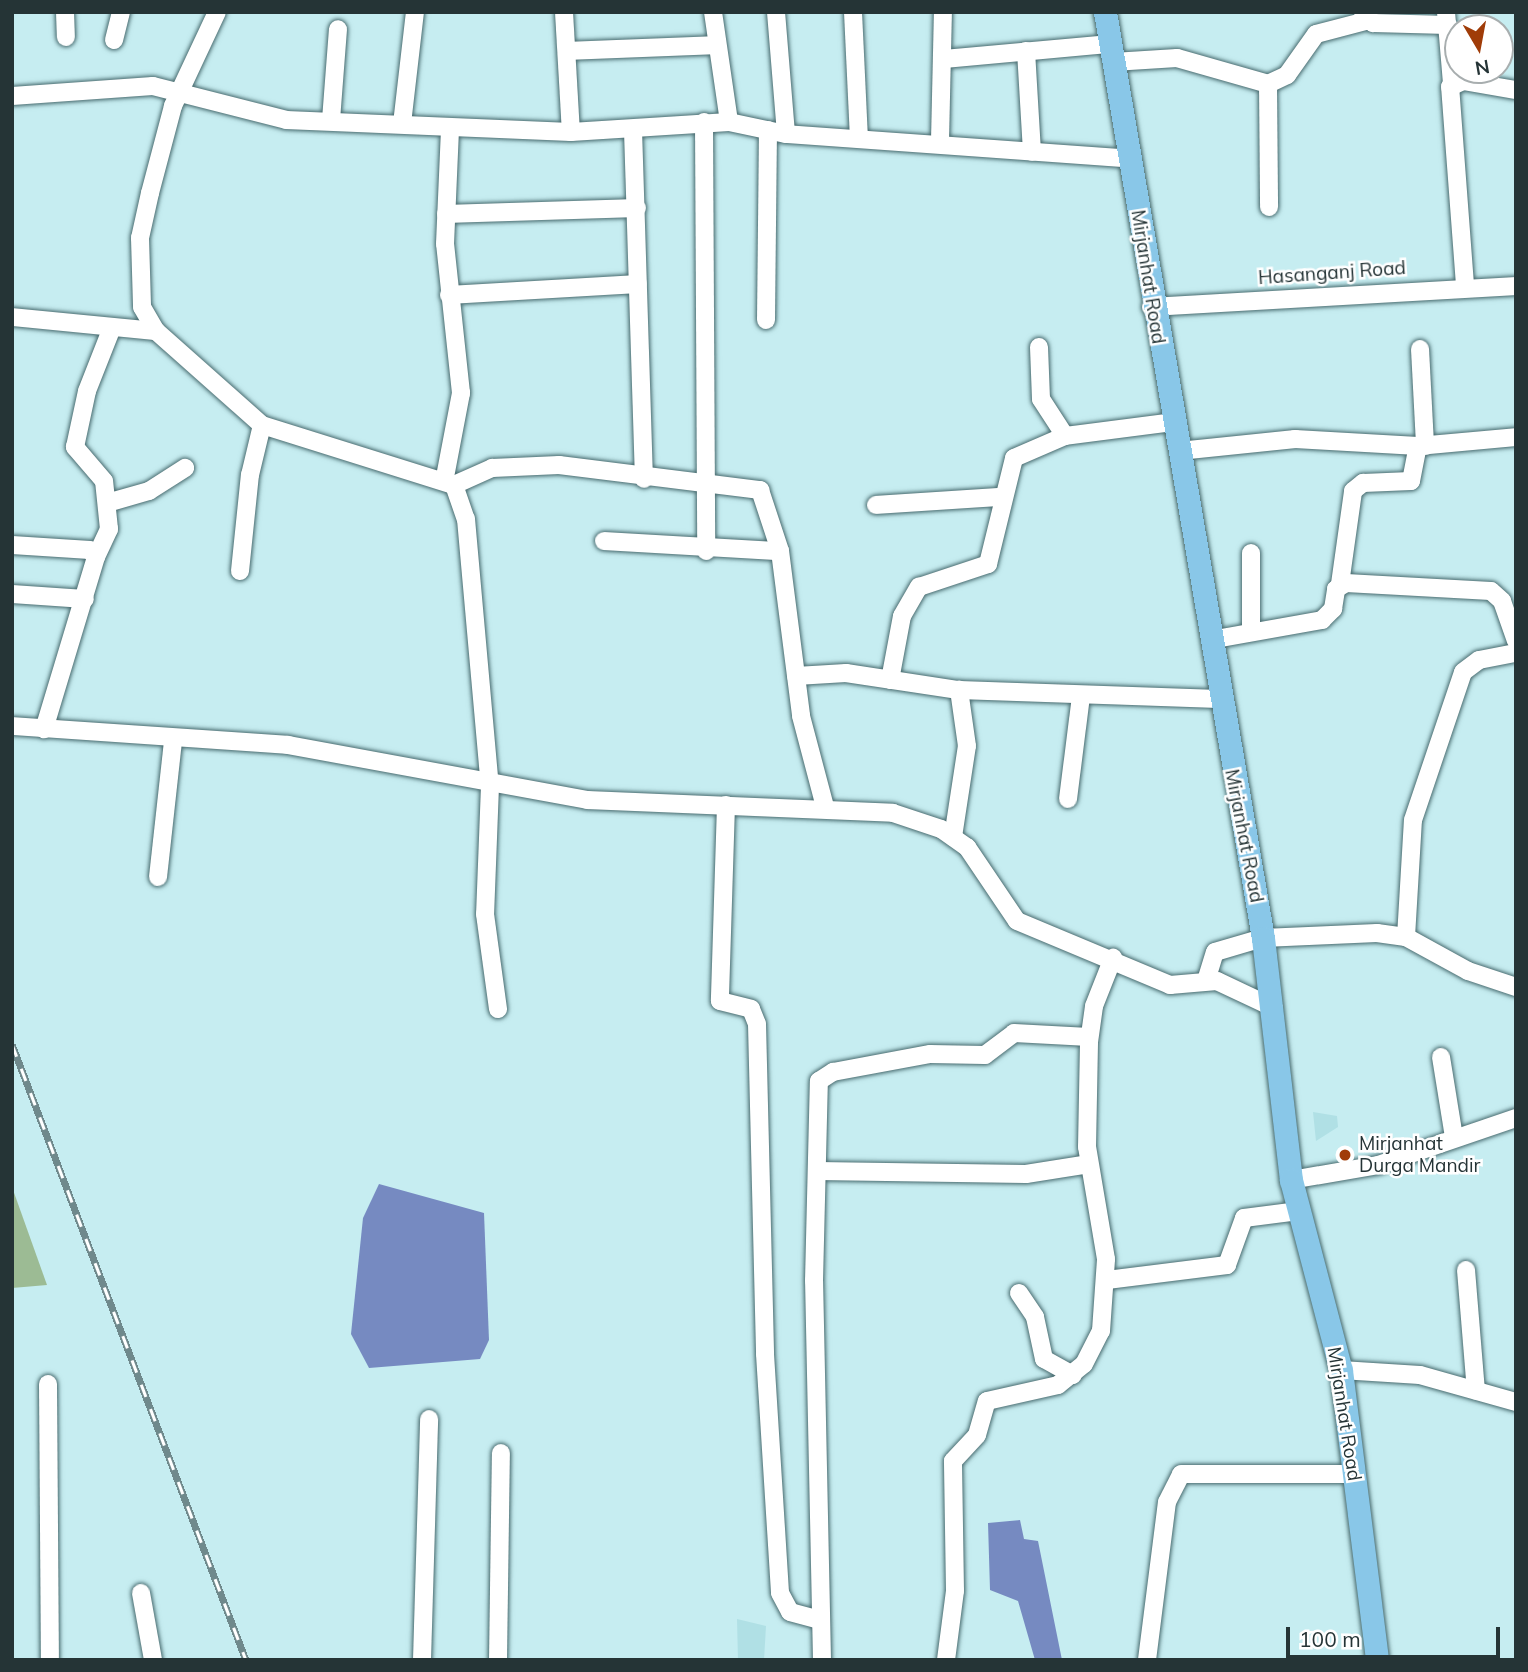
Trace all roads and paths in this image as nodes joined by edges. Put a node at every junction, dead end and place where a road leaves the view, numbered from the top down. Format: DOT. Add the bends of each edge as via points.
graph roads {
  1 [pos="65,12"];
  2 [pos="121,12"];
  3 [pos="217,12"];
  4 [pos="415,12"];
  5 [pos="564,12"];
  6 [pos="713,12"];
  7 [pos="776,12"];
  8 [pos="853,12"];
  9 [pos="943,12"];
  10 [pos="1105,12"];
  11 [pos="1365,17"];
  12 [pos="1444,19"];
  13 [pos="338,29"];
  14 [pos="66,37"];
  15 [pos="114,40"];
  16 [pos="717,45"];
  17 [pos="568,51"];
  18 [pos="1026,51"];
  19 [pos="1112,53"];
  20 [pos="944,59"];
  21 [pos="1268,84"];
  22 [pos="1452,84"];
  23 [pos="1461,84"];
  24 [pos="182,89"];
  25 [pos="1516,90"];
  26 [pos="12,96"];
  27 [pos="331,120"];
  28 [pos="704,122"];
  29 [pos="729,122"];
  30 [pos="402,124"];
  31 [pos="450,128"];
  32 [pos="633,130"];
  33 [pos="768,130"];
  34 [pos="571,132"];
  35 [pos="786,134"];
  36 [pos="859,138"];
  37 [pos="940,141"];
  38 [pos="1032,152"];
  39 [pos="1131,159"];
  40 [pos="1269,207"];
  41 [pos="637,208"];
  42 [pos="446,214"];
  43 [pos="638,284"];
  44 [pos="1465,285"];
  45 [pos="1516,286"];
  46 [pos="449,295"];
  47 [pos="1151,307"];
  48 [pos="12,317"];
  49 [pos="766,320"];
  50 [pos="111,330"];
  51 [pos="156,331"];
  52 [pos="1039,346"];
  53 [pos="1420,349"];
  54 [pos="1173,422"];
  55 [pos="262,425"];
  56 [pos="1065,436"];
  57 [pos="1516,438"];
  58 [pos="1422,446"];
  59 [pos="1179,451"];
  60 [pos="185,468"];
  61 [pos="644,479"];
  62 [pos="450,481"];
  63 [pos="708,482"];
  64 [pos="1001,497"];
  65 [pos="107,503"];
  66 [pos="876,505"];
  67 [pos="604,541"];
  68 [pos="12,545"];
  69 [pos="706,551"];
  70 [pos="780,551"];
  71 [pos="1251,553"];
  72 [pos="96,557"];
  73 [pos="240,571"];
  74 [pos="1340,584"];
  75 [pos="12,594"];
  76 [pos="85,599"];
  77 [pos="1251,631"];
  78 [pos="1210,640"];
  79 [pos="1516,641"];
  80 [pos="1516,653"];
  81 [pos="796,676"];
  82 [pos="890,680"];
  83 [pos="959,690"];
  84 [pos="1081,696"];
  85 [pos="1219,699"];
  86 [pos="12,726"];
  87 [pos="44,729"];
  88 [pos="173,741"];
  89 [pos="491,786"];
  90 [pos="1068,799"];
  91 [pos="726,805"];
  92 [pos="825,807"];
  93 [pos="953,836"];
  94 [pos="158,877"];
  95 [pos="1406,937"];
  96 [pos="1263,938"];
  97 [pos="1112,958"];
  98 [pos="1206,981"];
  99 [pos="1516,987"];
  100 [pos="1274,1008"];
  101 [pos="498,1009"];
  102 [pos="1089,1037"];
  103 [pos="1441,1057"];
  104 [pos="1516,1118"];
  105 [pos="1454,1137"];
  106 [pos="1089,1164"];
  107 [pos="817,1171"];
  108 [pos="1291,1180"];
  109 [pos="1299,1211"];
  110 [pos="1466,1270"];
  111 [pos="1107,1280"];
  112 [pos="1018,1293"];
  113 [pos="1341,1370"];
  114 [pos="1073,1374"];
  115 [pos="47,1384"];
  116 [pos="1476,1391"];
  117 [pos="1516,1402"];
  118 [pos="429,1419"];
  119 [pos="501,1452"];
  120 [pos="1353,1474"];
  121 [pos="141,1593"];
  122 [pos="820,1619"];
  123 [pos="50,1660"];
  124 [pos="153,1660"];
  125 [pos="422,1660"];
  126 [pos="498,1660"];
  127 [pos="822,1660"];
  128 [pos="946,1660"];
  129 [pos="1147,1660"];
  130 [pos="1377,1660"];
  1 -- 14 [label="street"];
  2 -- 15 [label="street"];
  3 -- 24 [label="street"];
  4 -- 30 [label="street"];
  5 -- 17 [label="street"];
  6 -- 16 [label="street"];
  7 -- 35 [label="street"];
  8 -- 36 [label="street"];
  9 -- 20 [label="street"];
  10 -- 19 [label="main road, Mirjanhat Road"];
  11 -- 12 [label="street"];
  11 -- 21 [label="street" via="1316,34 1287,75"];
  13 -- 27 [label="street"];
  16 -- 17 [label="street"];
  16 -- 29 [label="street"];
  17 -- 34 [label="street"];
  18 -- 19 [label="street"];
  18 -- 20 [label="street"];
  18 -- 38 [label="street"];
  19 -- 21 [label="street" via="1177,58"];
  19 -- 39 [label="main road, Mirjanhat Road"];
  20 -- 37 [label="street"];
  21 -- 40 [label="street"];
  22 -- 44 [label="street" via="1448,112"];
  23 -- 25 [label="street"];
  24 -- 26 [label="street" via="139,86"];
  24 -- 27 [label="street" via="273,118"];
  24 -- 51 [label="street" via="140,238 139,289"];
  27 -- 30 [label="street"];
  28 -- 29 [label="street"];
  28 -- 32 [label="street"];
  28 -- 63 [label="street" via="702,381"];
  29 -- 33 [label="street"];
  30 -- 31 [label="street"];
  31 -- 34 [label="street"];
  31 -- 42 [label="street"];
  32 -- 34 [label="street"];
  32 -- 41 [label="street"];
  33 -- 35 [label="street"];
  33 -- 49 [label="street"];
  35 -- 36 [label="street"];
  36 -- 37 [label="street"];
  37 -- 38 [label="street"];
  38 -- 39 [label="street"];
  39 -- 47 [label="main road, Mirjanhat Road"];
  41 -- 42 [label="street"];
  41 -- 43 [label="street"];
  42 -- 46 [label="street"];
  43 -- 46 [label="street"];
  43 -- 61 [label="street"];
  44 -- 45 [label="street, Hasanganj Road"];
  44 -- 47 [label="street, Hasanganj Road"];
  46 -- 62 [label="street" via="461,393"];
  47 -- 54 [label="main road, Mirjanhat Road"];
  48 -- 50 [label="street"];
  50 -- 51 [label="street"];
  50 -- 65 [label="street" via="87,391 75,447 99,470"];
  51 -- 55 [label="street"];
  52 -- 56 [label="street" via="1041,399"];
  53 -- 58 [label="street"];
  54 -- 56 [label="street"];
  54 -- 59 [label="main road, Mirjanhat Road"];
  55 -- 62 [label="street"];
  55 -- 73 [label="street" via="250,475"];
  56 -- 64 [label="street" via="1014,458"];
  57 -- 58 [label="street"];
  58 -- 59 [label="street" via="1295,439"];
  58 -- 74 [label="street" via="1414,474 1405,485 1363,483 1353,491"];
  59 -- 78 [label="main road, Mirjanhat Road"];
  60 -- 65 [label="street" via="149,491"];
  61 -- 62 [label="street" via="559,465 492,468"];
  61 -- 63 [label="street"];
  62 -- 89 [label="street" via="466,519"];
  63 -- 69 [label="street"];
  63 -- 70 [label="street" via="760,490"];
  64 -- 66 [label="street"];
  64 -- 82 [label="street" via="997,537 984,569 927,582 915,593 902,616"];
  65 -- 72 [label="street" via="107,542"];
  67 -- 69 [label="street"];
  68 -- 72 [label="street" via="90,550"];
  69 -- 70 [label="street"];
  70 -- 81 [label="street"];
  71 -- 77 [label="street"];
  72 -- 76 [label="street"];
  74 -- 77 [label="street" via="1322,620"];
  74 -- 79 [label="street" via="1491,591 1502,601"];
  75 -- 76 [label="street"];
  76 -- 87 [label="street"];
  77 -- 78 [label="street"];
  78 -- 85 [label="main road, Mirjanhat Road"];
  80 -- 95 [label="street" via="1479,660 1463,672 1413,820"];
  81 -- 82 [label="street" via="846,673"];
  81 -- 92 [label="street"];
  82 -- 83 [label="street"];
  83 -- 84 [label="street"];
  83 -- 93 [label="street" via="967,757"];
  84 -- 85 [label="street"];
  84 -- 90 [label="street"];
  85 -- 96 [label="main road, Mirjanhat Road"];
  86 -- 87 [label="street"];
  87 -- 88 [label="street"];
  88 -- 89 [label="street" via="288,746"];
  88 -- 94 [label="street"];
  89 -- 91 [label="street" via="599,801"];
  89 -- 101 [label="street" via="485,914"];
  91 -- 92 [label="street"];
  91 -- 122 [label="street" via="720,1000 751,1009 757,1024 765,1367 780,1593 790,1612"];
  92 -- 93 [label="street" via="893,813"];
  93 -- 97 [label="street" via="980,861 1017,921"];
  95 -- 96 [label="street" via="1317,932"];
  95 -- 99 [label="street" via="1468,971"];
  96 -- 98 [label="street" via="1215,953"];
  96 -- 100 [label="main road, Mirjanhat Road"];
  97 -- 98 [label="street" via="1171,985"];
  97 -- 102 [label="street"];
  98 -- 100 [label="street" via="1226,983"];
  100 -- 108 [label="main road, Mirjanhat Road"];
  102 -- 106 [label="street"];
  102 -- 107 [label="street" via="1014,1033 985,1055 945,1052 833,1072 819,1081"];
  103 -- 105 [label="street"];
  104 -- 105 [label="street"];
  105 -- 108 [label="street" via="1378,1165"];
  106 -- 107 [label="street" via="1026,1174"];
  106 -- 111 [label="street"];
  107 -- 122 [label="street"];
  108 -- 109 [label="main road, Mirjanhat Road"];
  109 -- 111 [label="street" via="1244,1218 1227,1265"];
  109 -- 113 [label="main road, Mirjanhat Road"];
  110 -- 116 [label="street"];
  111 -- 114 [label="street" via="1101,1331"];
  112 -- 114 [label="street" via="1035,1317 1044,1359"];
  113 -- 116 [label="street" via="1396,1371"];
  113 -- 120 [label="main road, Mirjanhat Road"];
  114 -- 128 [label="street" via="1044,1390 991,1397 977,1436 953,1461 954,1591"];
  115 -- 123 [label="street"];
  116 -- 117 [label="street"];
  118 -- 125 [label="street"];
  119 -- 126 [label="street"];
  120 -- 129 [label="street" via="1181,1474 1167,1502"];
  120 -- 130 [label="main road, Mirjanhat Road"];
  121 -- 124 [label="street"];
  122 -- 127 [label="street"];
}
